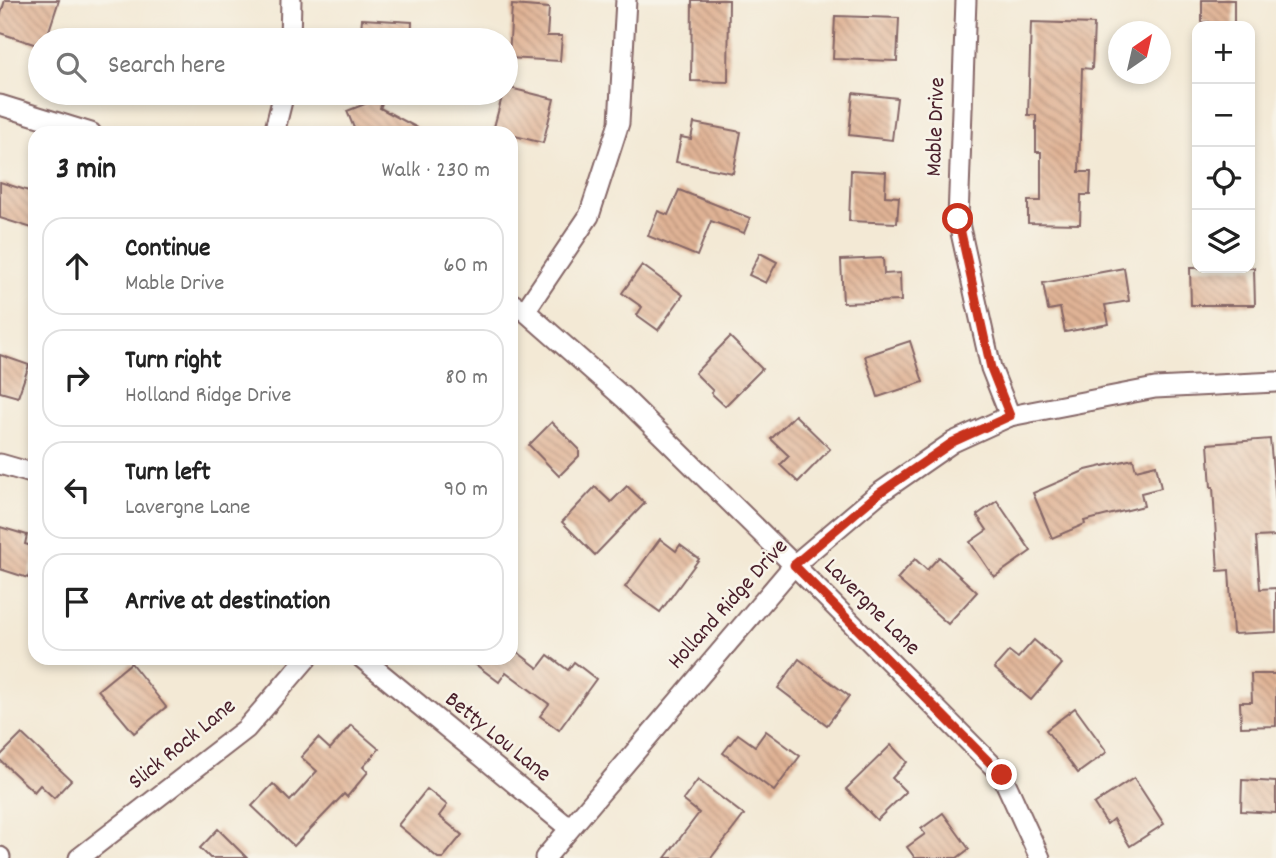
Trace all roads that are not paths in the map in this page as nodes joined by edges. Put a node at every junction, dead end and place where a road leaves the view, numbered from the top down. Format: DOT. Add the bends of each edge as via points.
graph roads {
  1 [pos="291,0"];
  2 [pos="626,0"];
  3 [pos="966,0"];
  4 [pos="290,28"];
  5 [pos="0,105"];
  6 [pos="281,105"];
  7 [pos="68,126"];
  8 [pos="276,126"];
  9 [pos="518,307"];
  10 [pos="1276,382"];
  11 [pos="1010,416"];
  12 [pos="0,464"];
  13 [pos="28,472"];
  14 [pos="794,565"];
  15 [pos="301,665"];
  16 [pos="371,665"];
  17 [pos="569,828"];
  18 [pos="79,858"];
  19 [pos="545,858"];
  20 [pos="1040,858"];
  1 -- 4 [label="street"];
  2 -- 9 [label="street" via="619,123 589,216"];
  3 -- 11 [label="street, Mable Drive" via="958,219 991,368"];
  5 -- 7 [label="street"];
  6 -- 8 [label="street"];
  9 -- 14 [label="street, Lavergne Lane" via="624,398"];
  10 -- 11 [label="street, Holland Ridge Drive" via="1155,388"];
  11 -- 14 [label="street, Holland Ridge Drive" via="953,442 878,494"];
  12 -- 13 [label="street"];
  14 -- 17 [label="street, Holland Ridge Drive"];
  14 -- 20 [label="street, Lavergne Lane" via="1002,775"];
  15 -- 18 [label="street, Slick Rock Lane" via="246,729"];
  16 -- 17 [label="street, Betty Lou Lane"];
  17 -- 19 [label="street, Holland Ridge Drive"];
}
